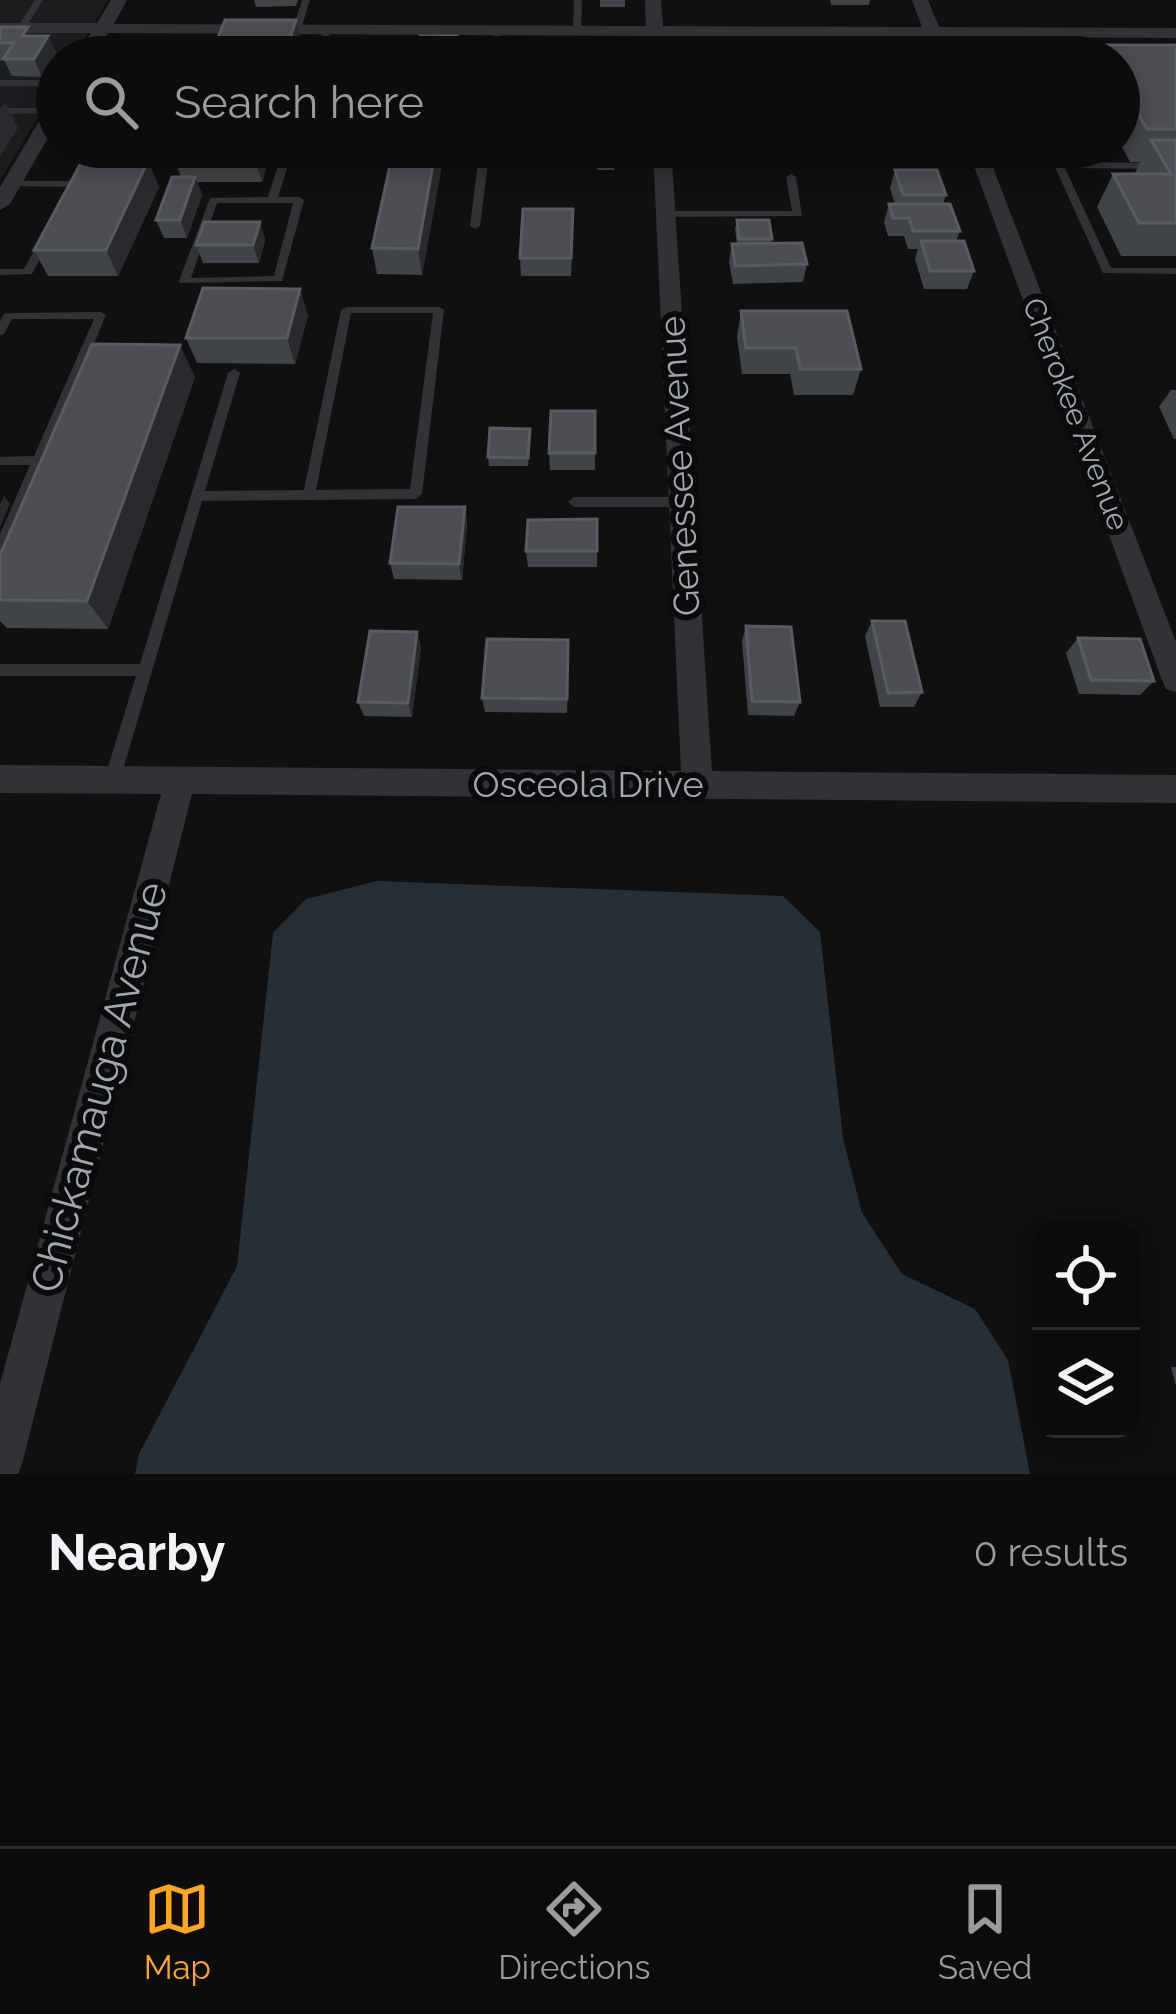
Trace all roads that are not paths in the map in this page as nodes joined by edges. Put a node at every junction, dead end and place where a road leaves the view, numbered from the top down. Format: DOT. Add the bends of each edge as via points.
graph roads {
  1 [pos="39,0"];
  2 [pos="119,0"];
  3 [pos="306,0"];
  4 [pos="578,0"];
  5 [pos="653,0"];
  6 [pos="920,0"];
  7 [pos="0,28"];
  8 [pos="21,28"];
  9 [pos="102,28"];
  10 [pos="297,29"];
  11 [pos="327,29"];
  12 [pos="498,30"];
  13 [pos="578,30"];
  14 [pos="655,31"];
  15 [pos="932,32"];
  16 [pos="1000,32"];
  17 [pos="1176,33"];
  18 [pos="98,36"];
  19 [pos="325,36"];
  20 [pos="497,36"];
  21 [pos="655,36"];
  22 [pos="934,36"];
  23 [pos="1002,36"];
  24 [pos="0,83"];
  25 [pos="36,83"];
  26 [pos="36,110"];
  27 [pos="0,111"];
  28 [pos="36,139"];
  29 [pos="1140,166"];
  30 [pos="1176,166"];
  31 [pos="83,168"];
  32 [pos="282,168"];
  33 [pos="482,168"];
  34 [pos="663,168"];
  35 [pos="984,168"];
  36 [pos="1060,168"];
  37 [pos="790,177"];
  38 [pos="9,179"];
  39 [pos="75,184"];
  40 [pos="272,200"];
  41 [pos="65,202"];
  42 [pos="0,204"];
  43 [pos="665,214"];
  44 [pos="56,220"];
  45 [pos="476,226"];
  46 [pos="0,272"];
  47 [pos="1176,272"];
  48 [pos="0,331"];
  49 [pos="234,373"];
  50 [pos="38,460"];
  51 [pos="0,461"];
  52 [pos="309,495"];
  53 [pos="197,496"];
  54 [pos="574,502"];
  55 [pos="681,502"];
  56 [pos="0,549"];
  57 [pos="0,670"];
  58 [pos="145,670"];
  59 [pos="1176,680"];
  60 [pos="0,779"];
  61 [pos="112,780"];
  62 [pos="180,780"];
  63 [pos="697,785"];
  64 [pos="1176,789"];
  65 [pos="0,1464"];
  1 -- 8 [label="lane"];
  2 -- 9 [label="street"];
  3 -- 10 [label="lane"];
  4 -- 13 [label="lane"];
  5 -- 14 [label="street"];
  6 -- 15 [label="street"];
  7 -- 8 [label="street"];
  8 -- 9 [label="street"];
  9 -- 10 [label="street"];
  9 -- 18 [label="street"];
  10 -- 11 [label="street"];
  11 -- 12 [label="street" via="380,23"];
  11 -- 19 [label="lane"];
  12 -- 13 [label="street"];
  12 -- 20 [label="lane"];
  13 -- 14 [label="street"];
  14 -- 15 [label="street"];
  14 -- 21 [label="street"];
  15 -- 16 [label="street"];
  15 -- 22 [label="street"];
  16 -- 17 [label="street"];
  16 -- 23 [label="lane"];
  24 -- 25 [label="lane"];
  26 -- 27 [label="lane"];
  28 -- 38 [label="street"];
  29 -- 30 [label="lane"];
  31 -- 39 [label="lane"];
  32 -- 40 [label="lane"];
  33 -- 45 [label="lane"];
  34 -- 43 [label="street, Genessee Avenue"];
  35 -- 59 [label="street, Cherokee Avenue"];
  36 -- 47 [label="lane" via="1107,271"];
  37 -- 43 [label="lane" via="798,214"];
  38 -- 39 [label="lane"];
  38 -- 42 [label="street"];
  39 -- 41 [label="lane"];
  40 -- 40 [label="lane" via="213,200 184,281 278,279 299,200"];
  43 -- 55 [label="street, Genessee Avenue"];
  44 -- 46 [label="lane" via="28,272"];
  48 -- 50 [label="lane" via="8,316 101,315"];
  49 -- 53 [label="lane"];
  50 -- 51 [label="lane"];
  50 -- 56 [label="lane"];
  52 -- 52 [label="lane" via="416,494 439,310 346,310"];
  52 -- 53 [label="lane"];
  53 -- 58 [label="lane"];
  54 -- 55 [label="lane"];
  55 -- 63 [label="street, Genessee Avenue"];
  57 -- 58 [label="lane"];
  58 -- 61 [label="lane"];
  60 -- 61 [label="street, Osceola Drive"];
  61 -- 62 [label="street, Osceola Drive"];
  62 -- 63 [label="street, Osceola Drive"];
  62 -- 65 [label="street, Chickamauga Avenue"];
  63 -- 64 [label="street, Osceola Drive"];
}
